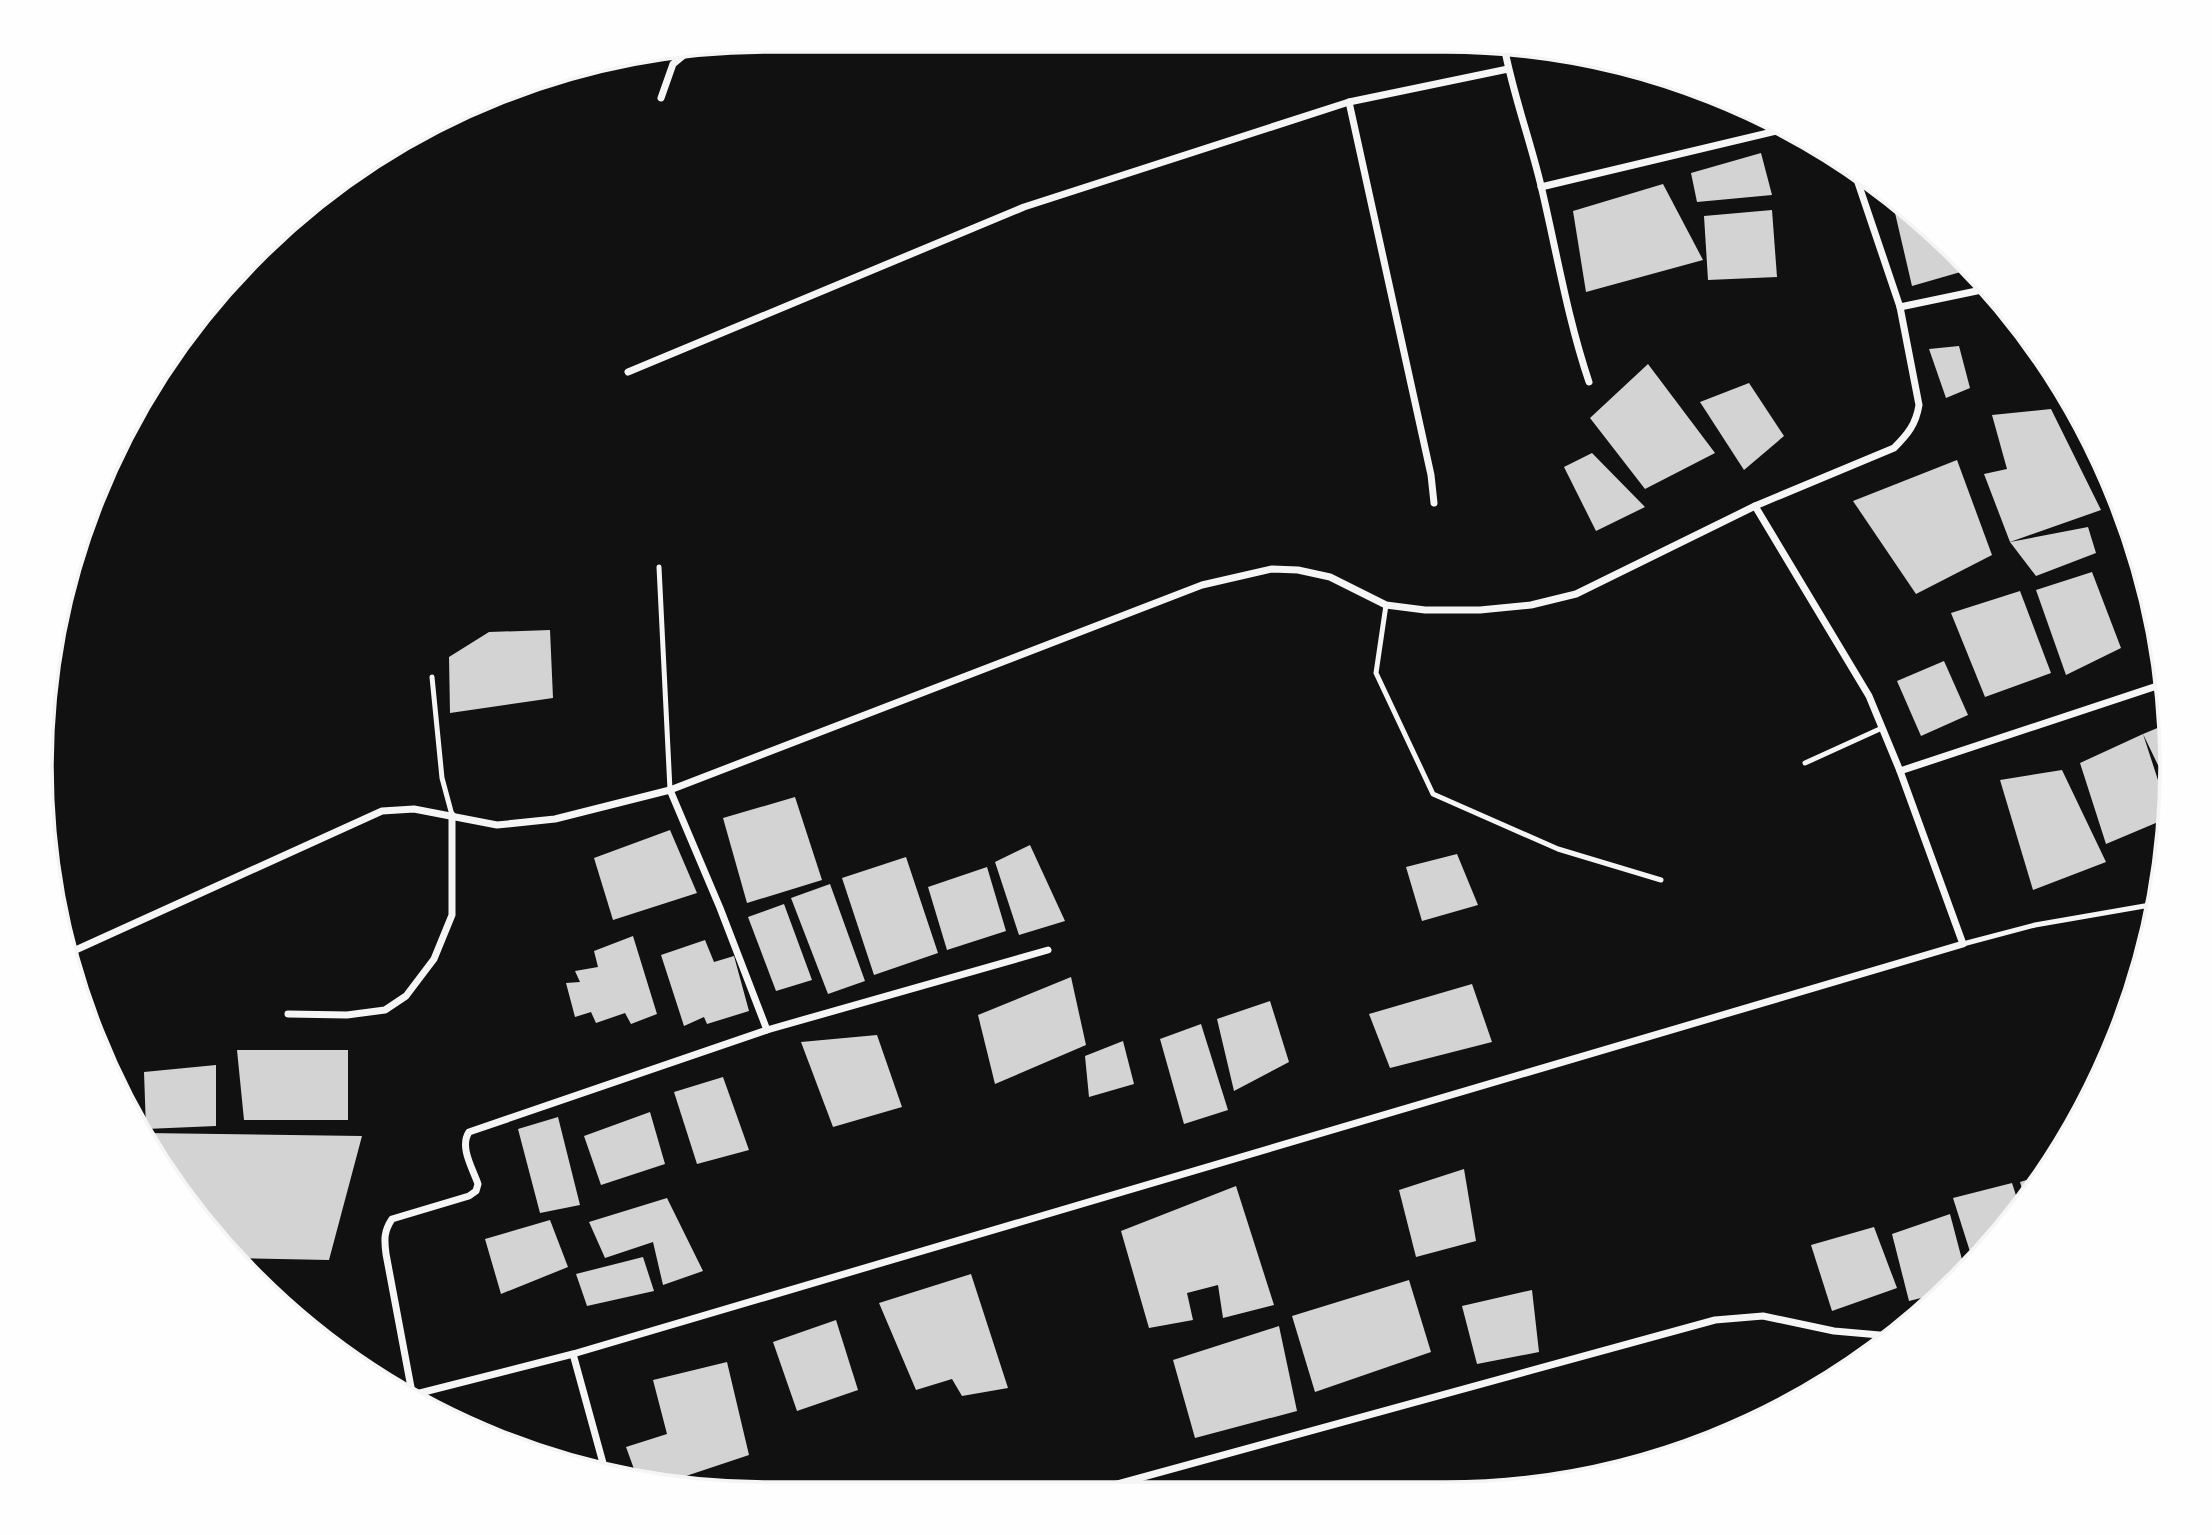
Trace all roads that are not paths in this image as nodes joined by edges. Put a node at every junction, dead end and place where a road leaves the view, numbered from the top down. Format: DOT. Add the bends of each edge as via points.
graph roads {
  1 [pos="1506,56"];
  2 [pos="680,58"];
  3 [pos="1508,69"];
  4 [pos="661,98"];
  5 [pos="1349,102"];
  6 [pos="1772,132"];
  7 [pos="1859,185"];
  8 [pos="1541,187"];
  9 [pos="1977,291"];
  10 [pos="1900,307"];
  11 [pos="628,372"];
  12 [pos="1589,382"];
  13 [pos="1434,503"];
  14 [pos="1755,506"];
  15 [pos="659,567"];
  16 [pos="1386,605"];
  17 [pos="432,677"];
  18 [pos="2154,687"];
  19 [pos="1882,728"];
  20 [pos="1805,763"];
  21 [pos="1900,771"];
  22 [pos="670,790"];
  23 [pos="453,815"];
  24 [pos="1661,880"];
  25 [pos="2146,906"];
  26 [pos="1963,944"];
  27 [pos="76,950"];
  28 [pos="1048,950"];
  29 [pos="288,1014"];
  30 [pos="767,1030"];
  31 [pos="1880,1335"];
  32 [pos="573,1354"];
  33 [pos="410,1387"];
  34 [pos="423,1394"];
  35 [pos="603,1463"];
  36 [pos="1125,1482"];
  1 -- 3 [label="street"];
  2 -- 4 [label="street" via="673,64"];
  3 -- 5 [label="street"];
  3 -- 8 [label="street"];
  5 -- 11 [label="street" via="1024,207"];
  5 -- 13 [label="street"];
  6 -- 8 [label="street"];
  7 -- 10 [label="street"];
  8 -- 12 [label="street"];
  9 -- 10 [label="street"];
  10 -- 14 [label="street" via="1919,405 1906,436 1894,447"];
  14 -- 16 [label="street" via="1576,594 1531,606 1480,610"];
  14 -- 19 [label="street" via="1869,696"];
  15 -- 22 [label="lane"];
  16 -- 22 [label="street" via="1330,577 1298,569 1272,569 1202,585"];
  16 -- 24 [label="lane" via="1376,673 1433,794 1558,849"];
  17 -- 23 [label="lane" via="442,778"];
  18 -- 21 [label="street"];
  19 -- 20 [label="lane"];
  19 -- 21 [label="street"];
  21 -- 26 [label="street"];
  22 -- 23 [label="street" via="555,819 497,825"];
  22 -- 30 [label="street"];
  23 -- 27 [label="street" via="414,808 382,811"];
  23 -- 29 [label="street" via="452,915 434,960 406,996 385,1010"];
  25 -- 26 [label="lane" via="2035,925"];
  26 -- 32 [label="street"];
  28 -- 30 [label="street"];
  30 -- 33 [label="street" via="468,1132 464,1146 478,1184 475,1191 392,1219 386,1228 386,1254"];
  31 -- 36 [label="street" via="1763,1316 1715,1320"];
  32 -- 34 [label="street"];
  32 -- 35 [label="street"];
}
